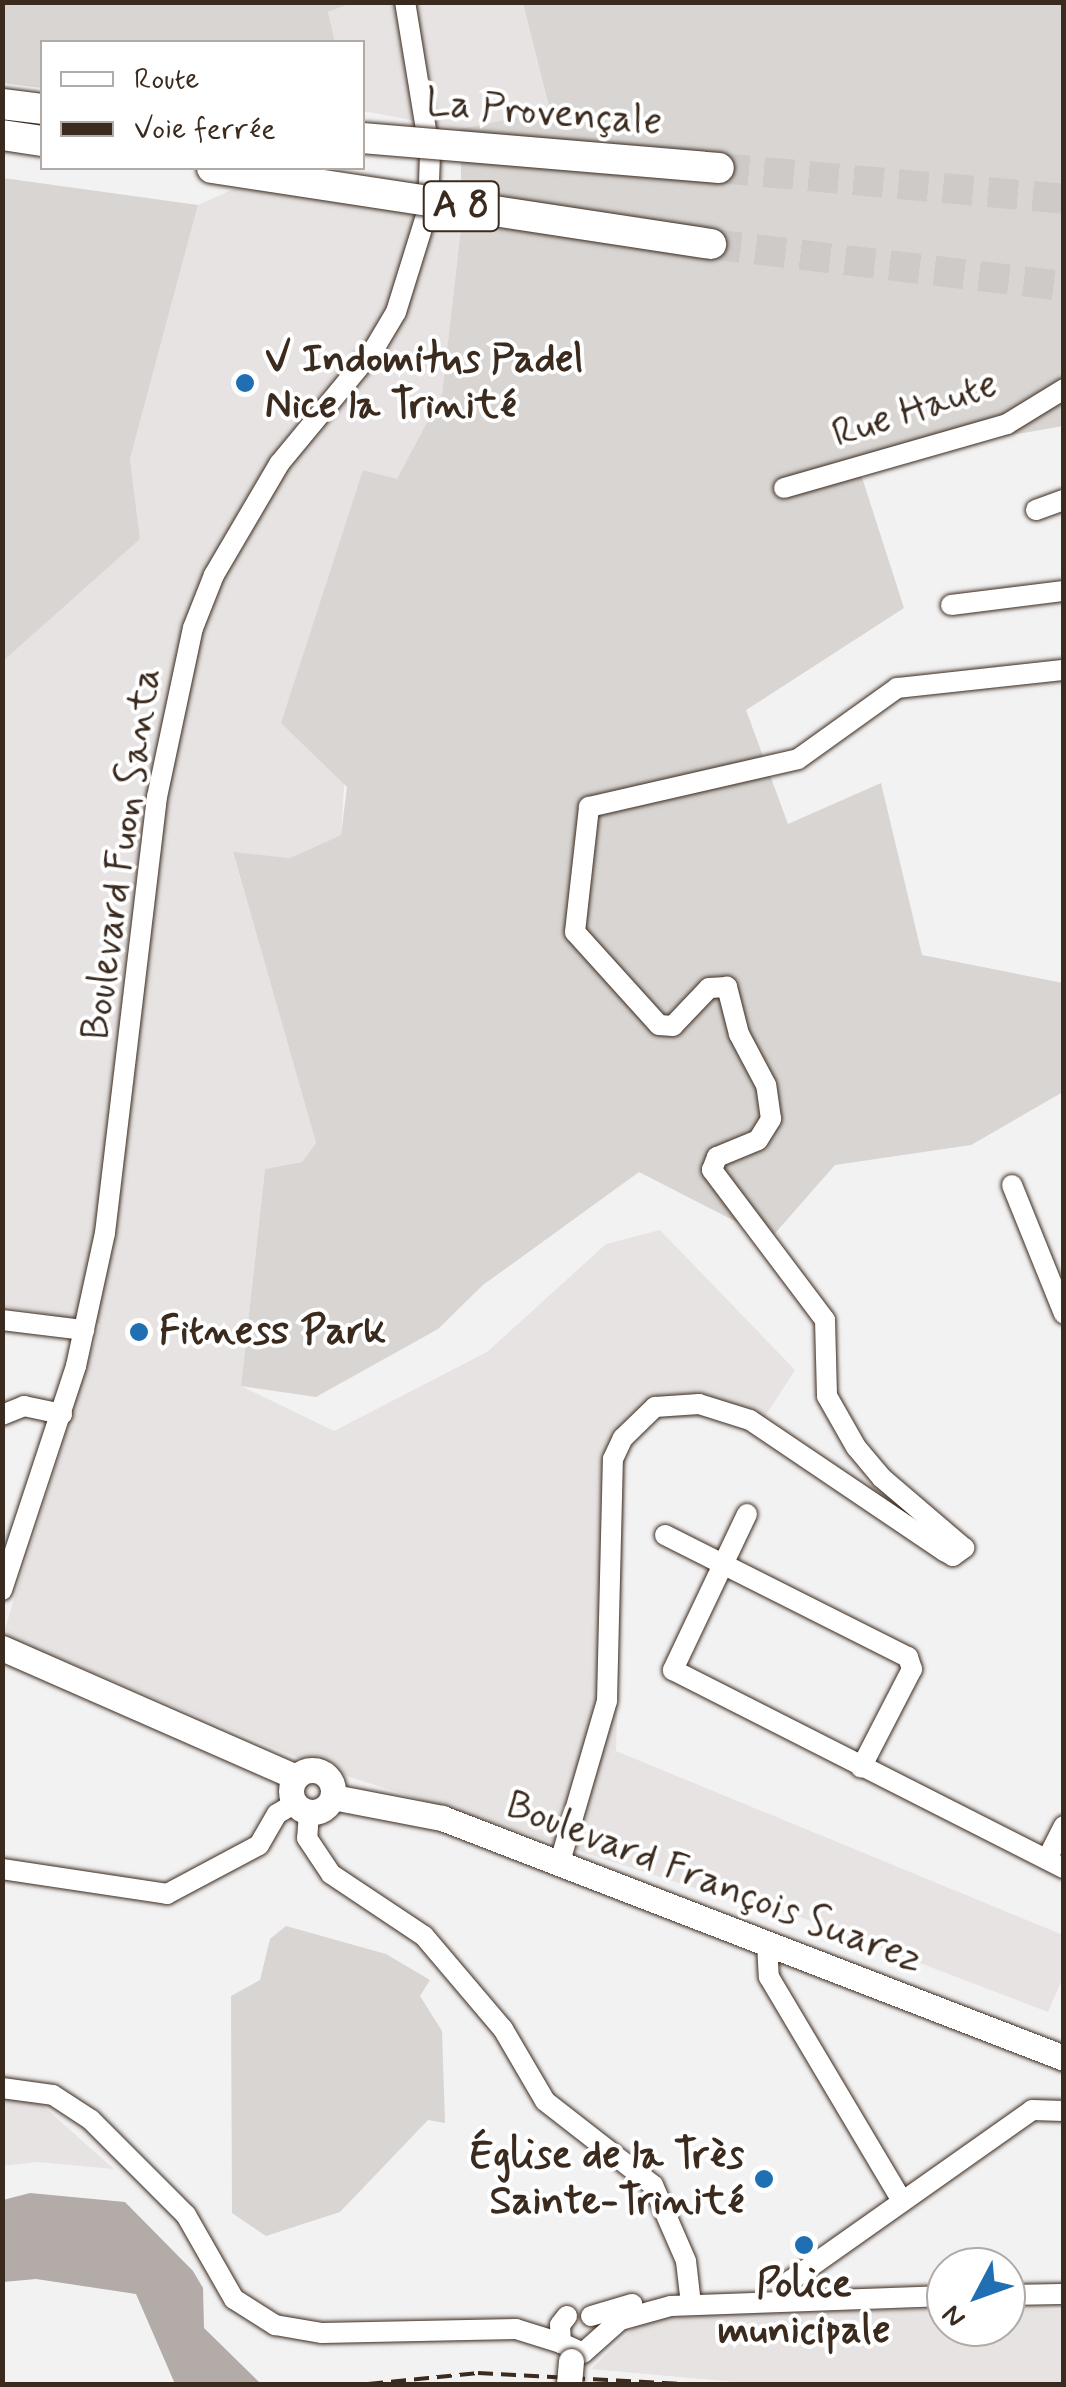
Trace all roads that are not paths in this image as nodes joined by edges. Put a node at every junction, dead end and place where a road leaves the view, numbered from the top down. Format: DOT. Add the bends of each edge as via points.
graph roads {
  1 [pos="405,2"];
  2 [pos="2,104"];
  3 [pos="40,109"];
  4 [pos="2,134"];
  5 [pos="365,138"];
  6 [pos="40,141"];
  7 [pos="718,168"];
  8 [pos="225,170"];
  9 [pos="711,244"];
  10 [pos="1064,388"];
  11 [pos="784,488"];
  12 [pos="1064,500"];
  13 [pos="1036,510"];
  14 [pos="1064,591"];
  15 [pos="951,604"];
  16 [pos="1064,670"];
  17 [pos="1012,1185"];
  18 [pos="1064,1314"];
  19 [pos="2,1320"];
  20 [pos="84,1330"];
  21 [pos="62,1414"];
  22 [pos="2,1415"];
  23 [pos="747,1514"];
  24 [pos="666,1535"];
  25 [pos="721,1564"];
  26 [pos="2,1590"];
  27 [pos="9,1655"];
  28 [pos="861,1768"];
  29 [pos="333,1797"];
  30 [pos="300,1798"];
  31 [pos="1064,1826"];
  32 [pos="559,1864"];
  33 [pos="1055,1864"];
  34 [pos="2,1869"];
  35 [pos="766,1943"];
  36 [pos="1064,2058"];
  37 [pos="2,2088"];
  38 [pos="1064,2111"];
  39 [pos="902,2201"];
  40 [pos="1064,2294"];
  41 [pos="1026,2295"];
  42 [pos="684,2296"];
  43 [pos="926,2296"];
  44 [pos="785,2299"];
  45 [pos="567,2316"];
  46 [pos="591,2316"];
  47 [pos="516,2329"];
  48 [pos="577,2359"];
  1 -- 20 [label="street, Boulevard Fuon Santa" via="430,154 428,209 396,312 374,349 279,464 214,575 193,628 157,797 105,1232"];
  2 -- 3 [label="highway"];
  4 -- 6 [label="highway"];
  5 -- 7 [label="highway, La Provençale / A 8, bridge"];
  8 -- 9 [label="highway, A 8, bridge"];
  10 -- 11 [label="street, Rue Haute" via="1007,424"];
  12 -- 13 [label="street"];
  14 -- 15 [label="street"];
  16 -- 32 [label="street" via="896,688 798,759 590,807 575,932 659,1025 673,1026 714,985 726,987 738,1034 766,1085 771,1119 758,1140 717,1157 712,1170 825,1320 827,1396 856,1447 964,1548 952,1556 750,1420 699,1404 664,1403 623,1438 612,1460 598,1717"];
  17 -- 18 [label="street"];
  19 -- 20 [label="street"];
  20 -- 21 [label="street, Boulevard Fuon Santa"];
  21 -- 22 [label="street" via="24,1406"];
  21 -- 26 [label="street, Boulevard Fuon Santa"];
  23 -- 25 [label="street"];
  24 -- 25 [label="street"];
  25 -- 28 [label="street" via="673,1663 680,1677"];
  25 -- 28 [label="street" via="908,1656 912,1669"];
  27 -- 30 [label="main road"];
  28 -- 33 [label="street"];
  29 -- 30 [label="main road" via="326,1807"];
  29 -- 30 [label="main road" via="322,1772"];
  29 -- 32 [label="main road, Boulevard François Suarez" via="419,1811"];
  30 -- 34 [label="street" via="277,1814 248,1852 168,1894"];
  30 -- 42 [label="street" via="307,1838 331,1874 424,1936 502,2029 545,2101 653,2185 686,2261"];
  31 -- 33 [label="street"];
  32 -- 35 [label="main road, Boulevard François Suarez"];
  35 -- 36 [label="main road, Boulevard François Suarez"];
  35 -- 39 [label="street" via="769,1978"];
  37 -- 47 [label="street" via="53,2095 91,2120 186,2215 234,2300 275,2325 322,2333"];
  38 -- 39 [label="street" via="1032,2110"];
  39 -- 44 [label="street" via="790,2281"];
  40 -- 41 [label="street"];
  42 -- 44 [label="street"];
  42 -- 46 [label="street"];
  42 -- 48 [label="street" via="620,2320"];
  43 -- 44 [label="street"];
  45 -- 46 [label="street"];
  45 -- 47 [label="street"];
  45 -- 48 [label="street"];
  46 -- 48 [label="street"];
  47 -- 48 [label="street"];
}
